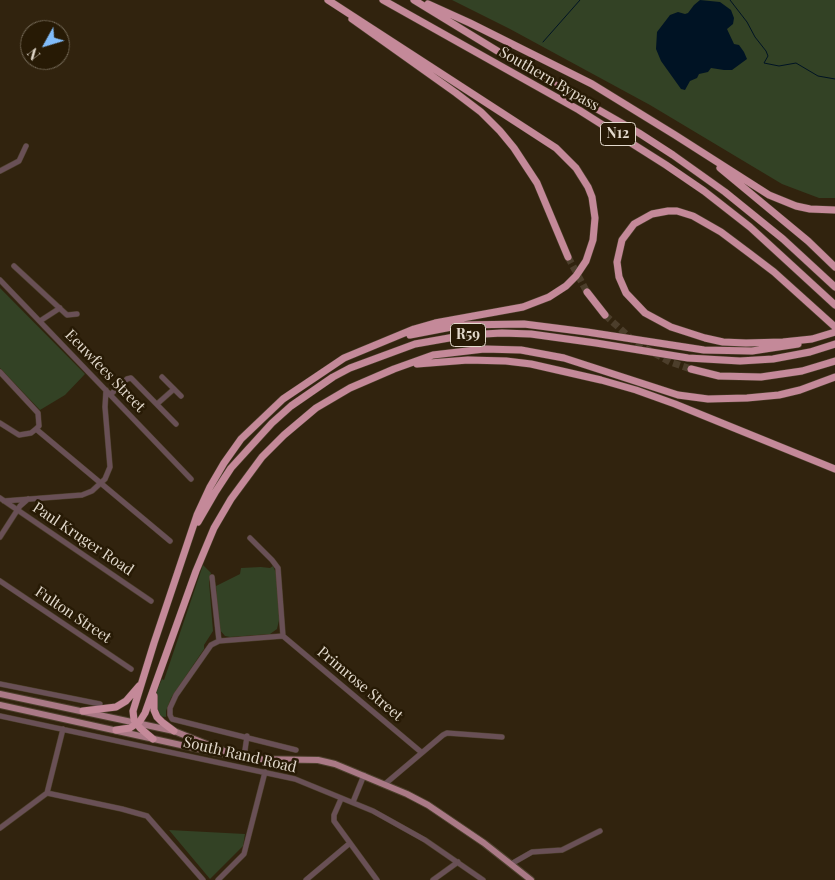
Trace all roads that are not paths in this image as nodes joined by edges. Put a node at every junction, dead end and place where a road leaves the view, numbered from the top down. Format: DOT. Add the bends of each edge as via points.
graph roads {
  1 [pos="328,0"];
  2 [pos="383,0"];
  3 [pos="414,0"];
  4 [pos="419,0"];
  5 [pos="342,9"];
  6 [pos="646,116"];
  7 [pos="26,146"];
  8 [pos="0,171"];
  9 [pos="835,210"];
  10 [pos="568,257"];
  11 [pos="14,266"];
  12 [pos="835,267"];
  13 [pos="0,280"];
  14 [pos="835,287"];
  15 [pos="587,292"];
  16 [pos="835,305"];
  17 [pos="60,308"];
  18 [pos="77,314"];
  19 [pos="605,315"];
  20 [pos="40,321"];
  21 [pos="835,327"];
  22 [pos="835,332"];
  23 [pos="400,337"];
  24 [pos="813,339"];
  25 [pos="835,344"];
  26 [pos="835,361"];
  27 [pos="414,364"];
  28 [pos="691,369"];
  29 [pos="0,372"];
  30 [pos="162,377"];
  31 [pos="835,377"];
  32 [pos="174,389"];
  33 [pos="106,390"];
  34 [pos="110,395"];
  35 [pos="181,396"];
  36 [pos="116,401"];
  37 [pos="157,404"];
  38 [pos="105,407"];
  39 [pos="0,423"];
  40 [pos="176,424"];
  41 [pos="36,429"];
  42 [pos="835,469"];
  43 [pos="191,479"];
  44 [pos="101,483"];
  45 [pos="28,498"];
  46 [pos="2,500"];
  47 [pos="18,510"];
  48 [pos="193,531"];
  49 [pos="0,537"];
  50 [pos="250,538"];
  51 [pos="170,541"];
  52 [pos="212,577"];
  53 [pos="0,581"];
  54 [pos="151,601"];
  55 [pos="283,636"];
  56 [pos="219,641"];
  57 [pos="132,669"];
  58 [pos="142,682"];
  59 [pos="0,684"];
  60 [pos="155,686"];
  61 [pos="0,694"];
  62 [pos="100,704"];
  63 [pos="0,705"];
  64 [pos="83,711"];
  65 [pos="0,716"];
  66 [pos="136,723"];
  67 [pos="63,729"];
  68 [pos="116,730"];
  69 [pos="174,731"];
  70 [pos="247,736"];
  71 [pos="502,737"];
  72 [pos="153,739"];
  73 [pos="296,750"];
  74 [pos="421,752"];
  75 [pos="237,756"];
  76 [pos="244,757"];
  77 [pos="265,772"];
  78 [pos="364,775"];
  79 [pos="385,784"];
  80 [pos="47,793"];
  81 [pos="341,799"];
  82 [pos="353,802"];
  83 [pos="0,828"];
  84 [pos="600,831"];
  85 [pos="350,843"];
  86 [pos="458,862"];
  87 [pos="511,864"];
  88 [pos="314,873"];
  89 [pos="203,880"];
  90 [pos="218,880"];
  91 [pos="306,880"];
  92 [pos="319,880"];
  93 [pos="377,880"];
  94 [pos="433,880"];
  95 [pos="483,880"];
  96 [pos="530,880"];
  1 -- 5 [label="highway"];
  2 -- 16 [label="highway, Southern Bypass / N12" via="579,110 666,165 750,227"];
  3 -- 14 [label="highway, Southern Bypass / N12" via="672,155 777,234"];
  4 -- 6 [label="highway" via="592,84"];
  5 -- 10 [label="highway" via="358,24 481,112 500,131 537,184"];
  5 -- 23 [label="highway" via="556,148 582,177 594,208 595,230 586,261 576,276 558,292 522,307 435,323"];
  6 -- 9 [label="highway" via="769,195 796,206"];
  6 -- 12 [label="highway" via="723,170"];
  7 -- 8 [label="street" via="19,161"];
  11 -- 17 [label="street"];
  13 -- 20 [label="street, Eeuwfees Street"];
  15 -- 19 [label="highway"];
  17 -- 18 [label="street" via="69,316"];
  17 -- 20 [label="street"];
  20 -- 33 [label="street, Eeuwfees Street"];
  21 -- 24 [label="highway" via="750,253 693,216 677,211 652,214 634,224 622,240 618,262 622,285 637,306 658,320 687,333 723,342"];
  22 -- 24 [label="highway"];
  23 -- 24 [label="highway" via="462,325 524,324 731,352 779,348"];
  23 -- 48 [label="highway" via="344,358 265,415 224,463 197,515"];
  25 -- 48 [label="highway, R59" via="766,360 723,361 511,333 466,335 416,344 350,368 291,406 231,468"];
  26 -- 28 [label="highway" via="802,371 761,377 719,376"];
  27 -- 31 [label="highway, R59" via="433,356 464,351 521,350 564,358 678,394 715,399 779,395"];
  27 -- 42 [label="highway" via="506,361 601,380 675,404"];
  27 -- 60 [label="highway, R59" via="350,388 324,403 297,422 262,456 214,528"];
  29 -- 41 [label="street" via="38,414 39,426"];
  30 -- 32 [label="street"];
  32 -- 35 [label="street"];
  32 -- 37 [label="street"];
  33 -- 34 [label="street, Eeuwfees Street"];
  33 -- 38 [label="street"];
  34 -- 36 [label="street, Eeuwfees Street"];
  34 -- 37 [label="street" via="131,378"];
  36 -- 38 [label="street"];
  36 -- 43 [label="street, Eeuwfees Street"];
  37 -- 40 [label="street"];
  38 -- 44 [label="street" via="110,467"];
  39 -- 41 [label="street" via="19,435"];
  41 -- 44 [label="street"];
  44 -- 45 [label="street" via="92,492 82,495"];
  44 -- 51 [label="street"];
  45 -- 46 [label="street"];
  45 -- 47 [label="street"];
  46 -- 47 [label="street, Paul Kruger Road"];
  47 -- 49 [label="street"];
  47 -- 54 [label="street, Paul Kruger Road"];
  48 -- 58 [label="highway, R59"];
  50 -- 55 [label="street" via="278,568"];
  52 -- 56 [label="street"];
  53 -- 57 [label="street, Fulton Street"];
  55 -- 56 [label="street"];
  55 -- 74 [label="street, Primrose Street"];
  56 -- 70 [label="street, South Rand Road" via="208,647 176,695 170,713 173,720"];
  58 -- 64 [label="highway" via="126,701 116,707"];
  58 -- 66 [label="highway" via="133,712"];
  59 -- 62 [label="street"];
  60 -- 66 [label="highway" via="145,713"];
  60 -- 69 [label="highway" via="155,713"];
  61 -- 64 [label="main road, South Rand Road"];
  63 -- 68 [label="main road, South Rand Road"];
  64 -- 66 [label="main road, South Rand Road"];
  65 -- 67 [label="street, South Rand Road"];
  66 -- 68 [label="highway" via="128,729"];
  66 -- 69 [label="main road, South Rand Road"];
  66 -- 72 [label="highway"];
  67 -- 77 [label="street, South Rand Road"];
  67 -- 80 [label="street"];
  68 -- 72 [label="main road, South Rand Road"];
  69 -- 75 [label="main road, South Rand Road"];
  70 -- 73 [label="street, South Rand Road"];
  70 -- 76 [label="street, South Rand Road"];
  71 -- 74 [label="street" via="445,734"];
  72 -- 75 [label="main road, South Rand Road"];
  74 -- 79 [label="street"];
  75 -- 76 [label="main road, South Rand Road"];
  76 -- 78 [label="main road, South Rand Road" via="318,760"];
  77 -- 81 [label="street, South Rand Road" via="295,778"];
  77 -- 90 [label="street" via="245,853"];
  78 -- 79 [label="main road, South Rand Road"];
  78 -- 82 [label="street"];
  79 -- 87 [label="main road, South Rand Road" via="439,812"];
  80 -- 83 [label="street"];
  80 -- 89 [label="street" via="147,816"];
  81 -- 82 [label="street, South Rand Road"];
  81 -- 85 [label="street" via="333,818"];
  82 -- 86 [label="street, South Rand Road" via="390,820"];
  84 -- 87 [label="street" via="562,850 532,852"];
  85 -- 88 [label="street"];
  85 -- 93 [label="street"];
  86 -- 94 [label="street"];
  86 -- 95 [label="street, South Rand Road"];
  87 -- 96 [label="main road, South Rand Road"];
  88 -- 91 [label="street"];
  88 -- 92 [label="street"];
}
